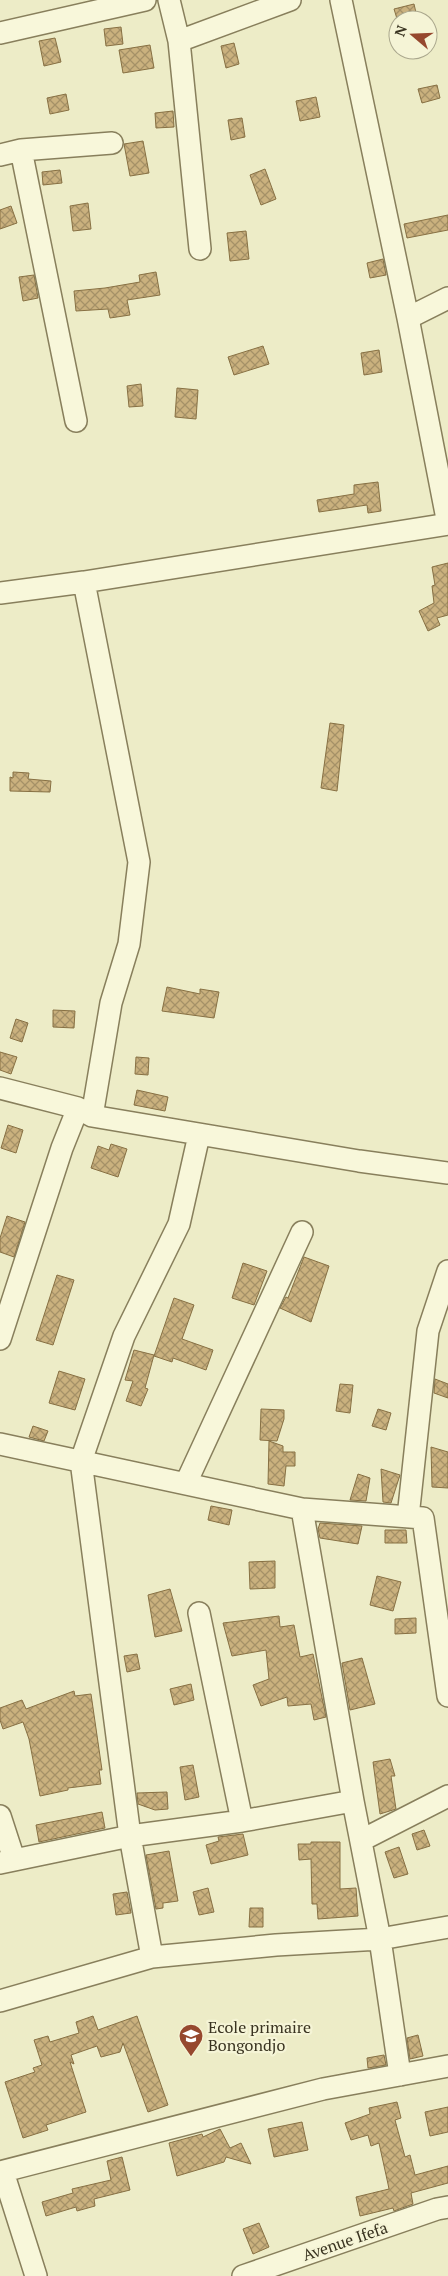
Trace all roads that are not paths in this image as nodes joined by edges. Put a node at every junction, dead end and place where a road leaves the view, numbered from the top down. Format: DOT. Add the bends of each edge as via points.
graph roads {
  1 [pos="145,0"];
  2 [pos="169,0"];
  3 [pos="290,0"];
  4 [pos="342,0"];
  5 [pos="0,33"];
  6 [pos="179,41"];
  7 [pos="112,143"];
  8 [pos="21,150"];
  9 [pos="0,155"];
  10 [pos="200,249"];
  11 [pos="448,298"];
  12 [pos="408,318"];
  13 [pos="76,421"];
  14 [pos="448,524"];
  15 [pos="84,582"];
  16 [pos="0,593"];
  17 [pos="0,1088"];
  18 [pos="85,1112"];
  19 [pos="199,1135"];
  20 [pos="448,1173"];
  21 [pos="302,1232"];
  22 [pos="448,1271"];
  23 [pos="0,1339"];
  24 [pos="0,1444"];
  25 [pos="81,1461"];
  26 [pos="186,1483"];
  27 [pos="302,1509"];
  28 [pos="408,1517"];
  29 [pos="199,1613"];
  30 [pos="448,1696"];
  31 [pos="448,1796"];
  32 [pos="353,1801"];
  33 [pos="0,1816"];
  34 [pos="242,1821"];
  35 [pos="130,1836"];
  36 [pos="362,1840"];
  37 [pos="7,1861"];
  38 [pos="448,1927"];
  39 [pos="380,1938"];
  40 [pos="152,1957"];
  41 [pos="0,2001"];
  42 [pos="448,2066"];
  43 [pos="400,2075"];
  44 [pos="2,2172"];
  45 [pos="448,2207"];
  46 [pos="36,2276"];
  47 [pos="243,2276"];
  1 -- 5 [label="street"];
  2 -- 6 [label="street"];
  3 -- 6 [label="street"];
  4 -- 12 [label="street"];
  6 -- 10 [label="street"];
  7 -- 8 [label="street"];
  8 -- 9 [label="street"];
  8 -- 13 [label="street"];
  11 -- 12 [label="street"];
  12 -- 14 [label="street"];
  14 -- 15 [label="street"];
  15 -- 16 [label="street"];
  15 -- 18 [label="street" via="139,862 129,944"];
  17 -- 18 [label="street"];
  18 -- 19 [label="street"];
  18 -- 23 [label="street" via="62,1148"];
  19 -- 20 [label="street"];
  19 -- 25 [label="street" via="179,1224 124,1336"];
  21 -- 26 [label="street"];
  22 -- 28 [label="street" via="428,1331"];
  24 -- 25 [label="street"];
  25 -- 26 [label="street"];
  25 -- 35 [label="street"];
  26 -- 27 [label="street"];
  27 -- 28 [label="street"];
  27 -- 32 [label="street"];
  28 -- 30 [label="street" via="422,1518"];
  29 -- 34 [label="street"];
  31 -- 36 [label="street"];
  32 -- 34 [label="street"];
  32 -- 36 [label="street"];
  33 -- 37 [label="street"];
  34 -- 35 [label="street"];
  35 -- 37 [label="street"];
  35 -- 40 [label="street"];
  36 -- 39 [label="street"];
  38 -- 39 [label="street"];
  39 -- 40 [label="street"];
  39 -- 43 [label="street"];
  40 -- 41 [label="street"];
  42 -- 43 [label="street"];
  43 -- 44 [label="street" via="323,2089"];
  44 -- 46 [label="street"];
  45 -- 47 [label="street, Avenue Ifefa"];
}
